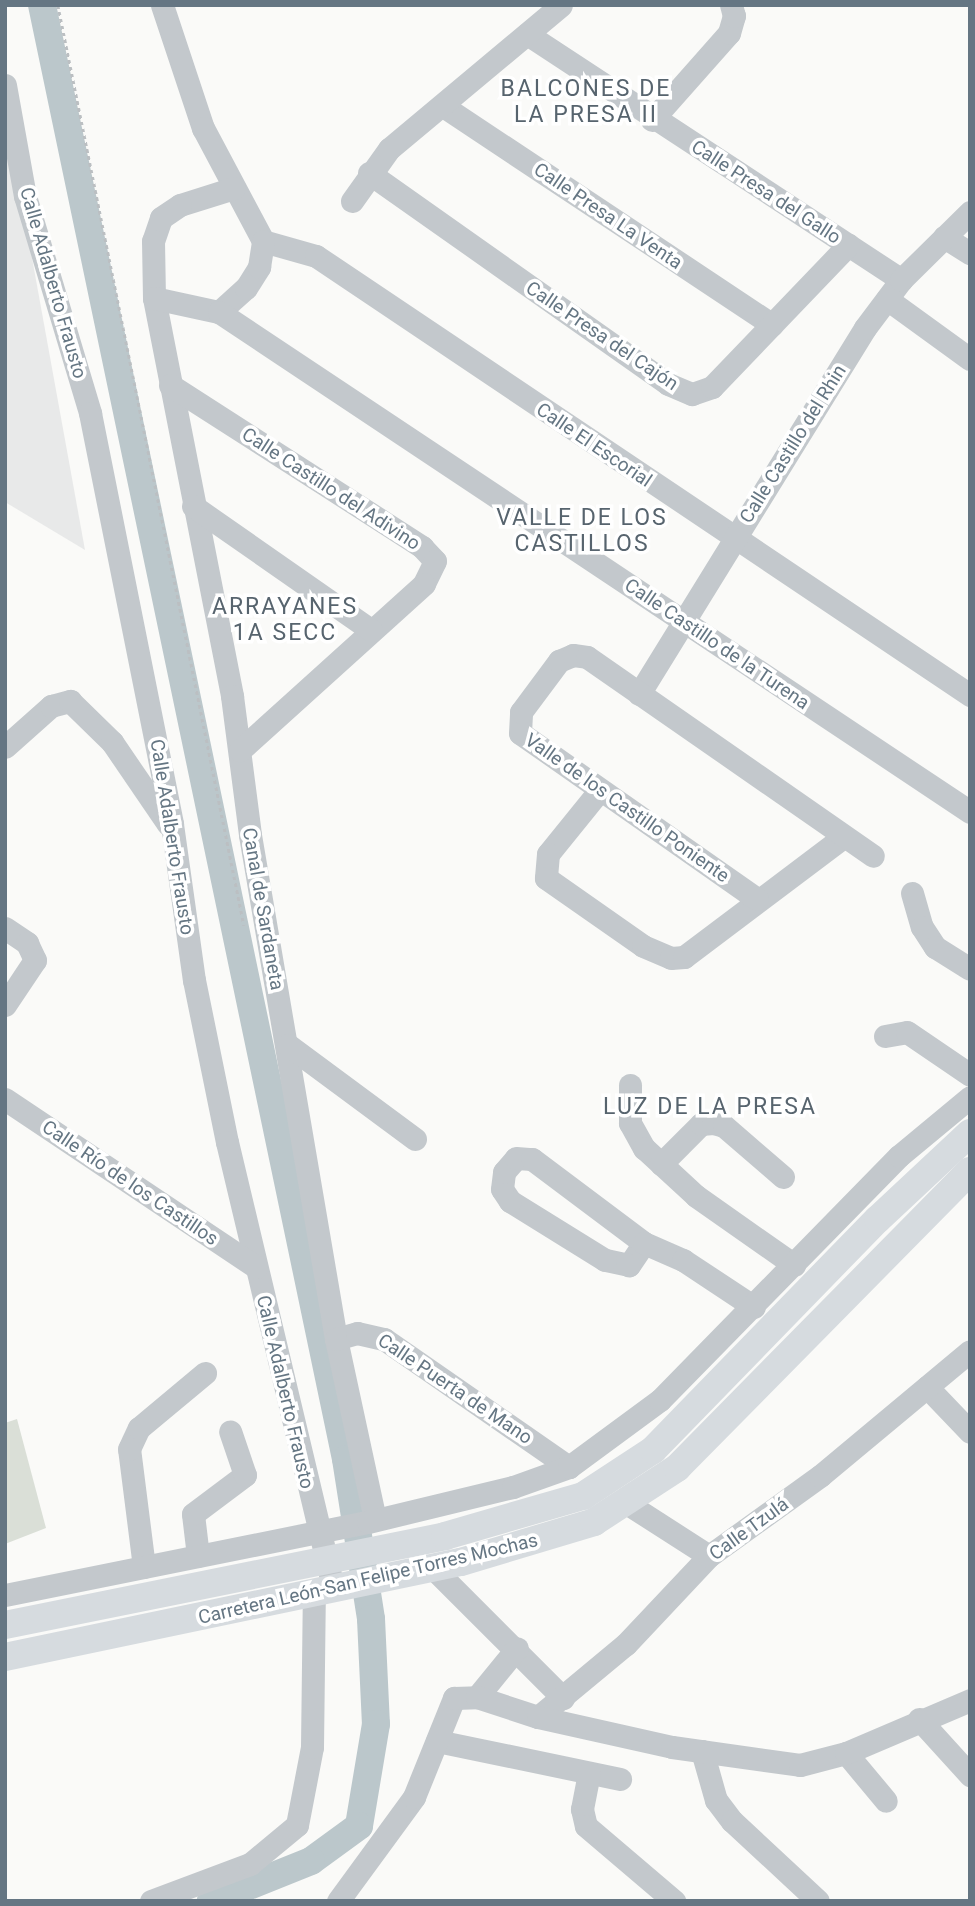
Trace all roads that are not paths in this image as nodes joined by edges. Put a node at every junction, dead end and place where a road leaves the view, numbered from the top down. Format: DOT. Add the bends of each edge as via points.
graph roads {
  1 [pos="162,5"];
  2 [pos="561,5"];
  3 [pos="731,5"];
  4 [pos="527,34"];
  5 [pos="5,85"];
  6 [pos="443,106"];
  7 [pos="652,120"];
  8 [pos="5,173"];
  9 [pos="369,173"];
  10 [pos="234,188"];
  11 [pos="25,196"];
  12 [pos="352,201"];
  13 [pos="970,212"];
  14 [pos="944,237"];
  15 [pos="263,241"];
  16 [pos="848,245"];
  17 [pos="970,253"];
  18 [pos="901,280"];
  19 [pos="154,298"];
  20 [pos="887,299"];
  21 [pos="219,312"];
  22 [pos="772,325"];
  23 [pos="970,359"];
  24 [pos="170,385"];
  25 [pos="193,506"];
  26 [pos="733,540"];
  27 [pos="683,621"];
  28 [pos="371,630"];
  29 [pos="639,694"];
  30 [pos="970,695"];
  31 [pos="5,747"];
  32 [pos="240,750"];
  33 [pos="598,792"];
  34 [pos="970,812"];
  35 [pos="174,833"];
  36 [pos="843,837"];
  37 [pos="873,856"];
  38 [pos="912,893"];
  39 [pos="757,900"];
  40 [pos="5,928"];
  41 [pos="970,969"];
  42 [pos="5,1005"];
  43 [pos="885,1036"];
  44 [pos="288,1045"];
  45 [pos="970,1074"];
  46 [pos="630,1085"];
  47 [pos="970,1097"];
  48 [pos="5,1099"];
  49 [pos="970,1133"];
  50 [pos="415,1139"];
  51 [pos="661,1164"];
  52 [pos="970,1171"];
  53 [pos="783,1177"];
  54 [pos="644,1243"];
  55 [pos="794,1265"];
  56 [pos="256,1267"];
  57 [pos="754,1307"];
  58 [pos="335,1339"];
  59 [pos="970,1351"];
  60 [pos="205,1373"];
  61 [pos="927,1387"];
  62 [pos="230,1431"];
  63 [pos="970,1432"];
  64 [pos="569,1467"];
  65 [pos="628,1504"];
  66 [pos="371,1521"];
  67 [pos="326,1529"];
  68 [pos="198,1556"];
  69 [pos="709,1556"];
  70 [pos="333,1560"];
  71 [pos="144,1567"];
  72 [pos="433,1569"];
  73 [pos="331,1591"];
  74 [pos="5,1595"];
  75 [pos="5,1625"];
  76 [pos="517,1648"];
  77 [pos="5,1657"];
  78 [pos="477,1698"];
  79 [pos="563,1698"];
  80 [pos="970,1700"];
  81 [pos="538,1717"];
  82 [pos="919,1719"];
  83 [pos="438,1741"];
  84 [pos="702,1751"];
  85 [pos="846,1752"];
  86 [pos="589,1773"];
  87 [pos="970,1774"];
  88 [pos="620,1779"];
  89 [pos="886,1801"];
  90 [pos="151,1901"];
  91 [pos="338,1901"];
  92 [pos="674,1901"];
  93 [pos="818,1901"];
  1 -- 10 [label="street" via="203,128"];
  2 -- 4 [label="street"];
  3 -- 7 [label="street" via="734,16 729,33"];
  4 -- 6 [label="street"];
  4 -- 7 [label="street, Calle Presa del Gallo"];
  5 -- 11 [label="street, Calle Adalberto Frausto"];
  6 -- 9 [label="street" via="389,149"];
  6 -- 22 [label="street, Calle Presa La Venta"];
  7 -- 16 [label="street, Calle Presa del Gallo"];
  8 -- 11 [label="street"];
  9 -- 12 [label="street"];
  9 -- 22 [label="street, Calle Presa del Cajón" via="680,391 712,387"];
  10 -- 15 [label="street"];
  10 -- 19 [label="street, Canal de Sardaneta" via="169,210 154,231"];
  11 -- 35 [label="street, Calle Adalberto Frausto" via="90,413"];
  13 -- 14 [label="street, Calle Castillo del Rhin"];
  14 -- 17 [label="street"];
  14 -- 18 [label="street, Calle Castillo del Rhin"];
  15 -- 21 [label="street" via="259,267 246,288"];
  15 -- 26 [label="street, Calle El Escorial" via="316,256"];
  16 -- 18 [label="street, Calle Presa del Gallo"];
  16 -- 22 [label="street, Calle Presa del Cajón"];
  18 -- 20 [label="street, Calle Castillo del Rhin"];
  19 -- 21 [label="street"];
  19 -- 24 [label="street, Canal de Sardaneta"];
  20 -- 23 [label="street"];
  20 -- 26 [label="street, Calle Castillo del Rhin"];
  21 -- 27 [label="street, Calle Castillo de la Turena"];
  24 -- 25 [label="street, Canal de Sardaneta"];
  24 -- 28 [label="street, Calle Castillo del Adivino" via="432,554 435,570"];
  25 -- 28 [label="street"];
  25 -- 32 [label="street, Canal de Sardaneta"];
  26 -- 27 [label="street, Calle Castillo del Rhin"];
  26 -- 30 [label="street, Calle El Escorial"];
  27 -- 29 [label="street, Calle Castillo del Rhin"];
  27 -- 34 [label="street, Calle Castillo de la Turena"];
  28 -- 32 [label="street, Calle Castillo del Adivino"];
  29 -- 33 [label="street, Valle de los Castillo Poniente" via="587,657 573,654 553,667 521,712 518,726 524,738"];
  29 -- 36 [label="street, Valle de los Castillo Poniente"];
  31 -- 35 [label="street" via="51,706 70,701 112,742"];
  32 -- 44 [label="street, Canal de Sardaneta"];
  33 -- 39 [label="street, Valle de los Castillo Poniente"];
  33 -- 39 [label="street" via="548,854 544,871 551,885 643,946 671,958 684,957"];
  35 -- 56 [label="street, Calle Adalberto Frausto" via="194,980"];
  36 -- 37 [label="street, Valle de los Castillo Poniente"];
  36 -- 39 [label="street"];
  38 -- 41 [label="street" via="922,927 935,947"];
  40 -- 42 [label="street" via="34,952 31,968"];
  43 -- 45 [label="street" via="907,1032"];
  44 -- 50 [label="street"];
  44 -- 58 [label="street, Canal de Sardaneta"];
  46 -- 51 [label="street" via="635,1137"];
  47 -- 55 [label="street" via="899,1156"];
  48 -- 56 [label="street, Calle Río de los Castillos"];
  49 -- 70 [label="main road" via="878,1219 653,1450 618,1477 533,1515"];
  51 -- 53 [label="street" via="701,1124 713,1123 724,1126"];
  51 -- 55 [label="street" via="696,1196"];
  52 -- 65 [label="main road, Carretera León-San Felipe Torres Mochas" via="702,1444"];
  54 -- 54 [label="street" via="531,1159 509,1163 501,1179 510,1200 605,1261 629,1265"];
  54 -- 57 [label="street" via="682,1260"];
  55 -- 57 [label="street"];
  56 -- 67 [label="street, Calle Adalberto Frausto"];
  57 -- 64 [label="street" via="625,1431"];
  58 -- 64 [label="street, Calle Puerta de Mano" via="357,1333 384,1339"];
  58 -- 66 [label="street, Canal de Sardaneta"];
  59 -- 61 [label="street, Calle Tzulá"];
  60 -- 71 [label="street" via="139,1428 129,1449"];
  61 -- 63 [label="street"];
  61 -- 69 [label="street, Calle Tzulá" via="820,1476"];
  62 -- 68 [label="street" via="245,1475 193,1514"];
  64 -- 66 [label="street" via="513,1487"];
  65 -- 69 [label="street"];
  65 -- 72 [label="main road, Carretera León-San Felipe Torres Mochas" via="552,1538"];
  66 -- 67 [label="street"];
  67 -- 68 [label="street"];
  67 -- 70 [label="street, Calle Adalberto Frausto"];
  68 -- 71 [label="street"];
  69 -- 79 [label="street, Calle Tzulá" via="626,1644"];
  70 -- 73 [label="street, Calle Adalberto Frausto"];
  70 -- 75 [label="main road"];
  71 -- 74 [label="street"];
  72 -- 73 [label="main road, Carretera León-San Felipe Torres Mochas"];
  72 -- 76 [label="street"];
  73 -- 77 [label="main road, Carretera León-San Felipe Torres Mochas"];
  73 -- 90 [label="street, Calle Adalberto Frausto" via="312,1747 297,1825 250,1864"];
  76 -- 78 [label="street"];
  76 -- 79 [label="street"];
  78 -- 81 [label="street"];
  78 -- 83 [label="street" via="454,1698"];
  79 -- 81 [label="street, Calle Tzulá"];
  80 -- 82 [label="street"];
  81 -- 84 [label="street"];
  82 -- 85 [label="street"];
  82 -- 87 [label="street"];
  83 -- 86 [label="street"];
  83 -- 91 [label="street" via="414,1797"];
  84 -- 85 [label="street" via="800,1765"];
  84 -- 93 [label="street" via="716,1800 732,1821"];
  85 -- 89 [label="street"];
  86 -- 88 [label="street"];
  86 -- 92 [label="street" via="582,1809 586,1826"];
}
